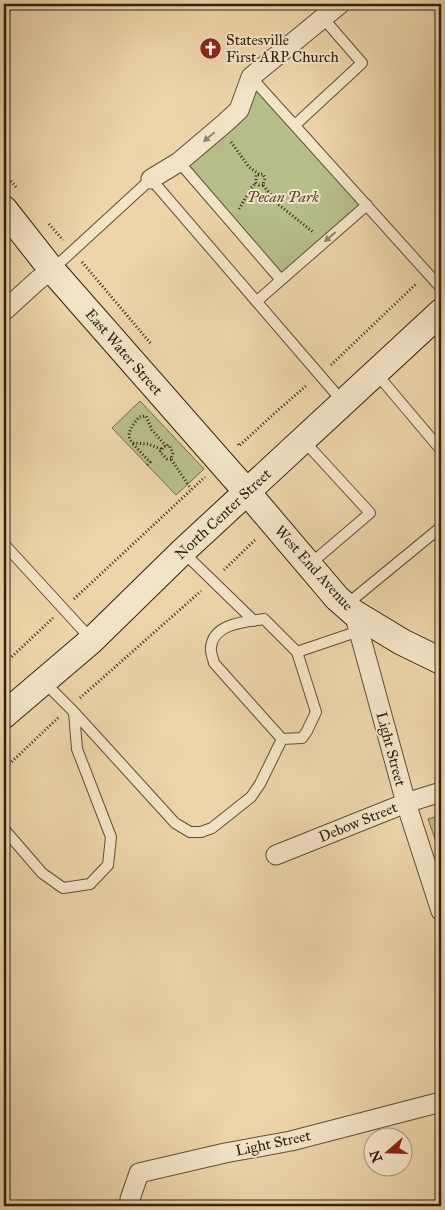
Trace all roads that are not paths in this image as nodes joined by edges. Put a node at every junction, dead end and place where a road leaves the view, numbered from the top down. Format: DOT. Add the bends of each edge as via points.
graph roads {
  1 [pos="340,4"];
  2 [pos="323,18"];
  3 [pos="251,76"];
  4 [pos="295,125"];
  5 [pos="179,162"];
  6 [pos="152,179"];
  7 [pos="367,205"];
  8 [pos="14,215"];
  9 [pos="52,270"];
  10 [pos="281,280"];
  11 [pos="441,288"];
  12 [pos="257,301"];
  13 [pos="4,311"];
  14 [pos="441,312"];
  15 [pos="376,373"];
  16 [pos="344,402"];
  17 [pos="303,440"];
  18 [pos="441,450"];
  19 [pos="247,492"];
  20 [pos="441,526"];
  21 [pos="4,544"];
  22 [pos="182,551"];
  23 [pos="309,565"];
  24 [pos="353,617"];
  25 [pos="254,621"];
  26 [pos="92,640"];
  27 [pos="297,652"];
  28 [pos="441,661"];
  29 [pos="44,682"];
  30 [pos="72,710"];
  31 [pos="4,715"];
  32 [pos="282,739"];
  33 [pos="441,792"];
  34 [pos="406,803"];
  35 [pos="4,829"];
  36 [pos="276,855"];
  37 [pos="441,911"];
  38 [pos="441,1102"];
  39 [pos="132,1206"];
  1 -- 2 [label="street"];
  2 -- 3 [label="street"];
  2 -- 4 [label="lane" via="362,63"];
  3 -- 4 [label="lane"];
  3 -- 5 [label="street, one-way" via="239,110"];
  4 -- 7 [label="lane"];
  5 -- 6 [label="street"];
  5 -- 10 [label="lane"];
  6 -- 9 [label="lane"];
  6 -- 12 [label="lane"];
  7 -- 10 [label="lane, one-way"];
  7 -- 11 [label="lane"];
  8 -- 9 [label="main road, East Water Street"];
  9 -- 13 [label="street"];
  9 -- 19 [label="main road, East Water Street"];
  10 -- 12 [label="lane"];
  12 -- 16 [label="lane"];
  14 -- 15 [label="main road, North Center Street"];
  15 -- 16 [label="main road, North Center Street"];
  15 -- 18 [label="lane"];
  16 -- 17 [label="main road, North Center Street"];
  17 -- 19 [label="main road, North Center Street"];
  17 -- 23 [label="lane" via="370,513"];
  19 -- 22 [label="main road, North Center Street"];
  19 -- 23 [label="main road, West End Avenue"];
  20 -- 24 [label="lane"];
  21 -- 26 [label="lane"];
  22 -- 25 [label="lane"];
  22 -- 26 [label="main road, North Center Street"];
  23 -- 24 [label="main road, West End Avenue"];
  24 -- 27 [label="lane"];
  24 -- 28 [label="main road, West End Avenue"];
  24 -- 34 [label="street, Light Street"];
  25 -- 27 [label="lane" via="264,619"];
  25 -- 32 [label="lane" via="229,626 215,636 211,648 214,663"];
  26 -- 29 [label="main road, North Center Street"];
  27 -- 32 [label="lane" via="316,712 302,738"];
  29 -- 30 [label="lane"];
  29 -- 31 [label="main road, North Center Street"];
  30 -- 32 [label="lane" via="176,823 190,832 212,828 251,797"];
  30 -- 35 [label="lane" via="77,749 111,837 108,865 90,884 62,888 42,873"];
  33 -- 34 [label="street, Debow Street"];
  34 -- 36 [label="street, Debow Street"];
  34 -- 37 [label="street, Light Street"];
  38 -- 39 [label="street, Light Street" via="291,1141 139,1173 130,1198"];
}
